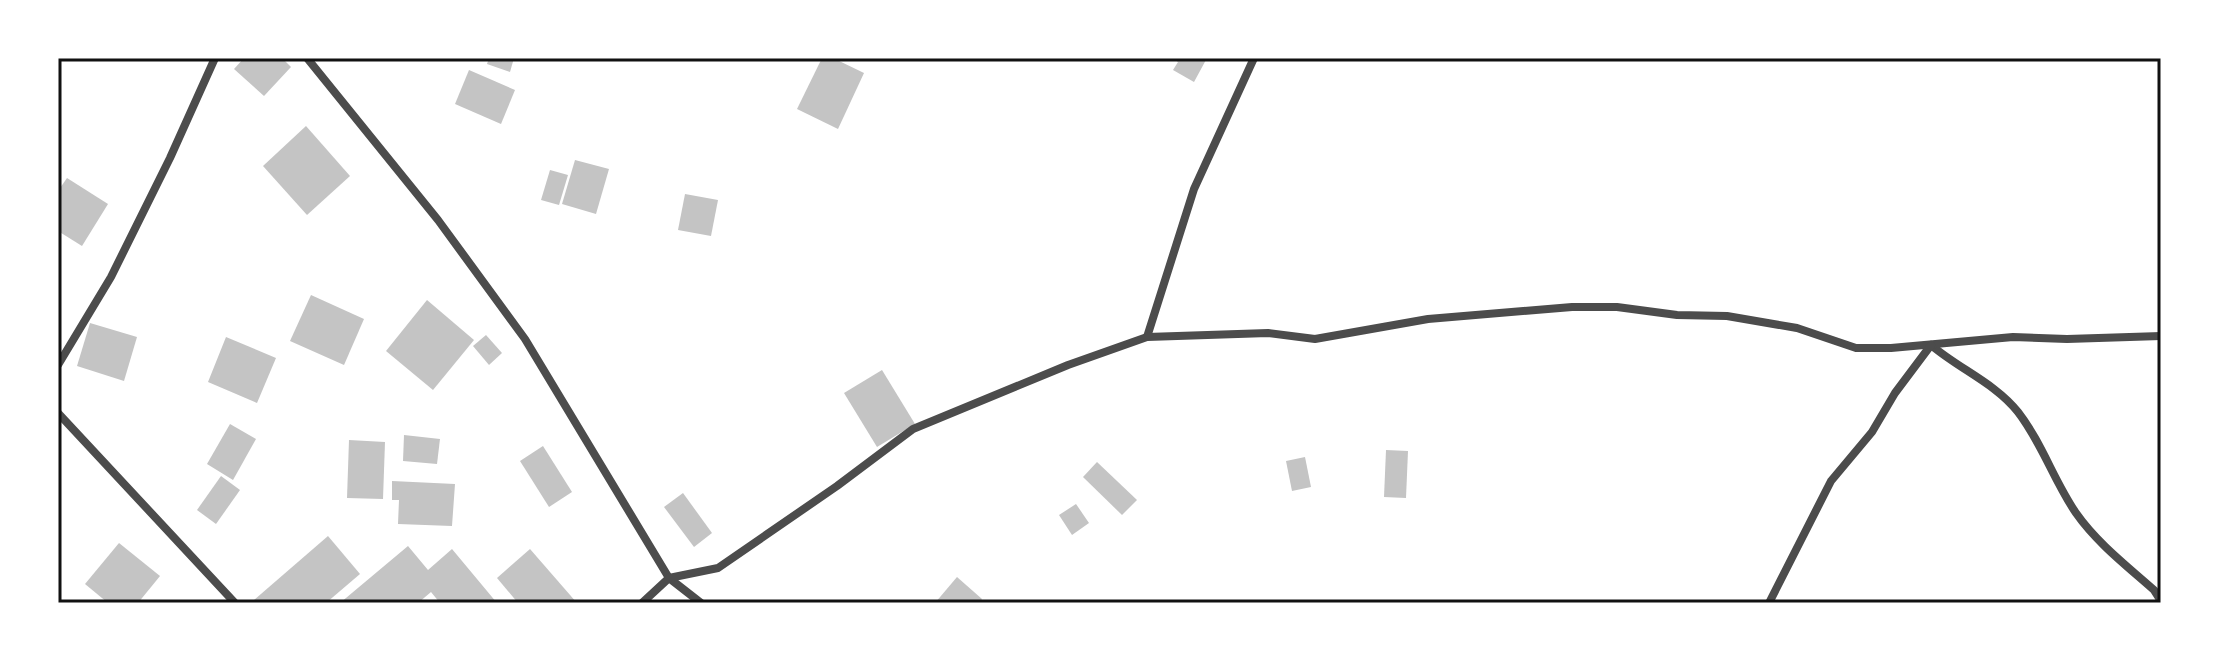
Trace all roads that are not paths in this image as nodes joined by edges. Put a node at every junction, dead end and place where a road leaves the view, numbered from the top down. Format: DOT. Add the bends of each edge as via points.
graph roads {
  1 [pos="215,58"];
  2 [pos="307,58"];
  3 [pos="1254,58"];
  4 [pos="2161,336"];
  5 [pos="1147,337"];
  6 [pos="1931,345"];
  7 [pos="58,365"];
  8 [pos="58,413"];
  9 [pos="669,578"];
  10 [pos="2161,601"];
  11 [pos="235,603"];
  12 [pos="642,603"];
  13 [pos="701,603"];
  14 [pos="1769,603"];
  1 -- 7 [label="street" via="111,277"];
  2 -- 9 [label="street" via="438,220 525,339"];
  3 -- 5 [label="street" via="1194,189"];
  4 -- 6 [label="street" via="2013,337"];
  5 -- 6 [label="street" via="1268,333 1315,339 1428,319 1617,307 1765,322 1856,348"];
  5 -- 9 [label="street" via="913,429 718,568"];
  6 -- 10 [label="street" via="2017,411 2075,511"];
  6 -- 14 [label="street" via="1872,432 1831,481"];
  8 -- 11 [label="street"];
  9 -- 12 [label="street"];
  9 -- 13 [label="street"];
}
